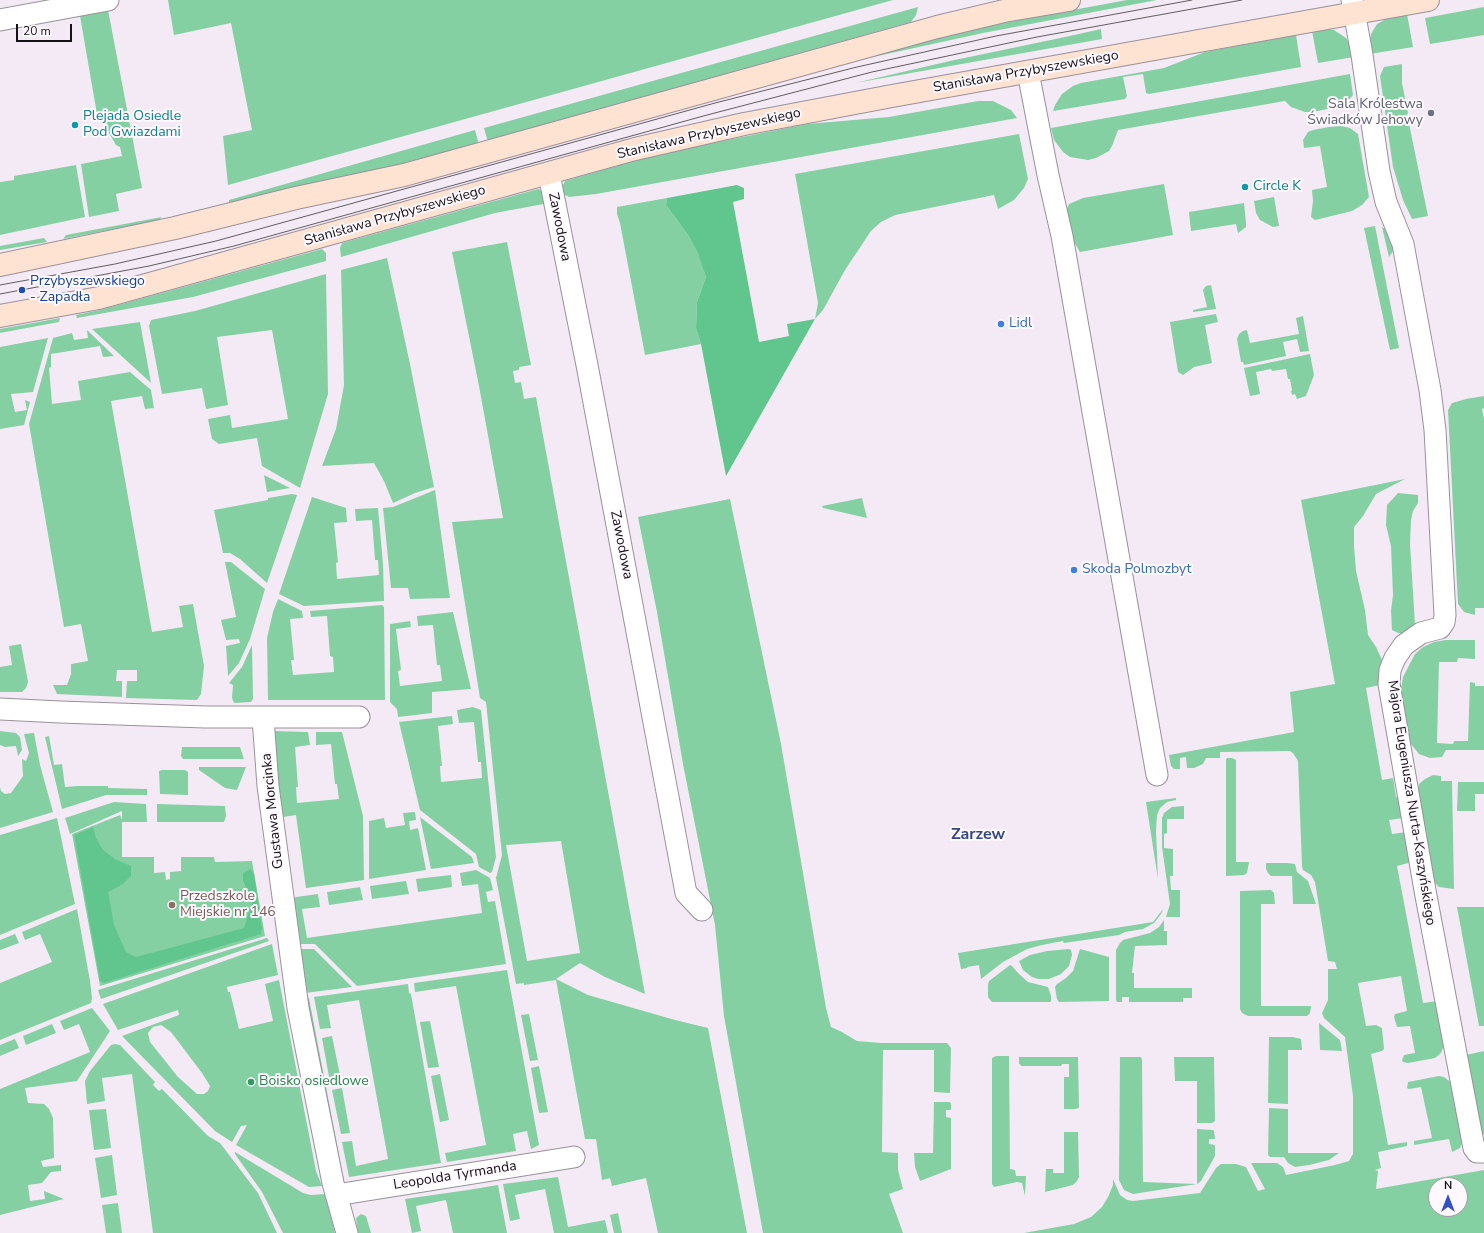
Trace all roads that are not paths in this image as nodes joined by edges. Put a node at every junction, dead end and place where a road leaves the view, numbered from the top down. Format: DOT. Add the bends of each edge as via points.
graph roads {
  1 [pos="108,0"];
  2 [pos="1068,0"];
  3 [pos="1428,0"];
  4 [pos="1353,7"];
  5 [pos="0,20"];
  6 [pos="1028,72"];
  7 [pos="549,174"];
  8 [pos="0,265"];
  9 [pos="0,316"];
  10 [pos="0,709"];
  11 [pos="359,717"];
  12 [pos="263,718"];
  13 [pos="1157,775"];
  14 [pos="702,910"];
  15 [pos="1484,1152"];
  16 [pos="574,1157"];
  17 [pos="336,1195"];
  18 [pos="347,1233"];
  1 -- 5 [label="street"];
  2 -- 8 [label="main road" via="1004,11 937,27 404,175"];
  3 -- 4 [label="main road, Stanisława Przybyszewskiego"];
  4 -- 6 [label="main road, Stanisława Przybyszewskiego"];
  4 -- 15 [label="street, Majora Eugeniusza Nurta-Kaszyńskiego" via="1379,171 1386,202 1403,244 1430,390 1435,430 1445,615 1440,628 1421,633 1404,645 1390,670 1389,684 1474,1148 1477,1152"];
  6 -- 7 [label="main road, Stanisława Przybyszewskiego" via="744,124"];
  6 -- 13 [label="street" via="1062,236"];
  7 -- 9 [label="main road, Stanisława Przybyszewskiego" via="132,290 63,306"];
  7 -- 14 [label="street, Zawodowa" via="686,893"];
  10 -- 12 [label="street"];
  11 -- 12 [label="street"];
  12 -- 17 [label="street, Gustawa Morcinka" via="268,786 298,1008"];
  16 -- 17 [label="street, Leopolda Tyrmanda"];
  17 -- 18 [label="street, Gustawa Morcinka"];
}
